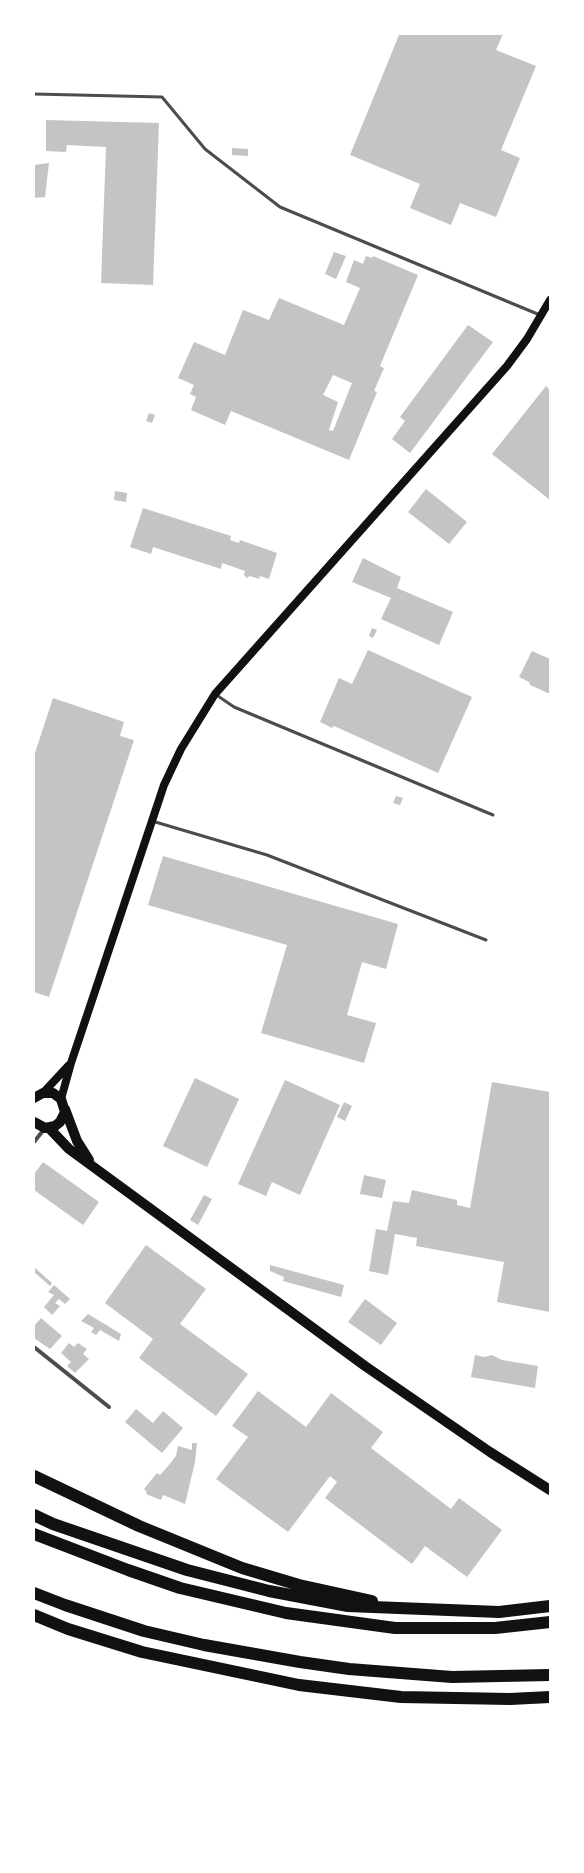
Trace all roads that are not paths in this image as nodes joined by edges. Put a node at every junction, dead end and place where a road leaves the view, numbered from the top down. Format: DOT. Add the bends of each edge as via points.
graph roads {
  1 [pos="34,94"];
  2 [pos="550,300"];
  3 [pos="542,315"];
  4 [pos="215,694"];
  5 [pos="493,815"];
  6 [pos="152,821"];
  7 [pos="486,940"];
  8 [pos="71,1063"];
  9 [pos="37,1096"];
  10 [pos="63,1103"];
  11 [pos="34,1122"];
  12 [pos="47,1128"];
  13 [pos="34,1142"];
  14 [pos="94,1168"];
  15 [pos="34,1347"];
  16 [pos="109,1407"];
  17 [pos="34,1476"];
  18 [pos="550,1490"];
  19 [pos="34,1515"];
  20 [pos="34,1534"];
  21 [pos="34,1593"];
  22 [pos="550,1606"];
  23 [pos="404,1609"];
  24 [pos="34,1615"];
  25 [pos="550,1622"];
  26 [pos="550,1675"];
  27 [pos="550,1697"];
  1 -- 3 [label="lane" via="162,97 205,149 280,207"];
  2 -- 3 [label="main road"];
  3 -- 4 [label="main road" via="507,366"];
  4 -- 5 [label="lane" via="234,707"];
  4 -- 6 [label="main road" via="181,749 164,785"];
  6 -- 7 [label="lane" via="267,855"];
  6 -- 8 [label="main road"];
  8 -- 9 [label="main road"];
  8 -- 10 [label="main road"];
  9 -- 10 [label="main road" via="53,1093"];
  10 -- 12 [label="main road" via="65,1112 60,1122"];
  10 -- 14 [label="main road" via="77,1141"];
  11 -- 12 [label="main road"];
  12 -- 13 [label="street"];
  12 -- 14 [label="main road"];
  14 -- 18 [label="main road" via="371,1370"];
  15 -- 16 [label="street"];
  17 -- 23 [label="highway" via="139,1526 242,1568 299,1585"];
  19 -- 23 [label="highway" via="53,1524 187,1570 224,1580 348,1606"];
  20 -- 25 [label="highway" via="180,1588 300,1615 395,1628 495,1628"];
  21 -- 26 [label="highway" via="144,1631 204,1645 300,1662 349,1669 452,1677"];
  22 -- 23 [label="highway" via="499,1612"];
  24 -- 27 [label="highway" via="68,1629 142,1652 298,1685 401,1697"];
}
